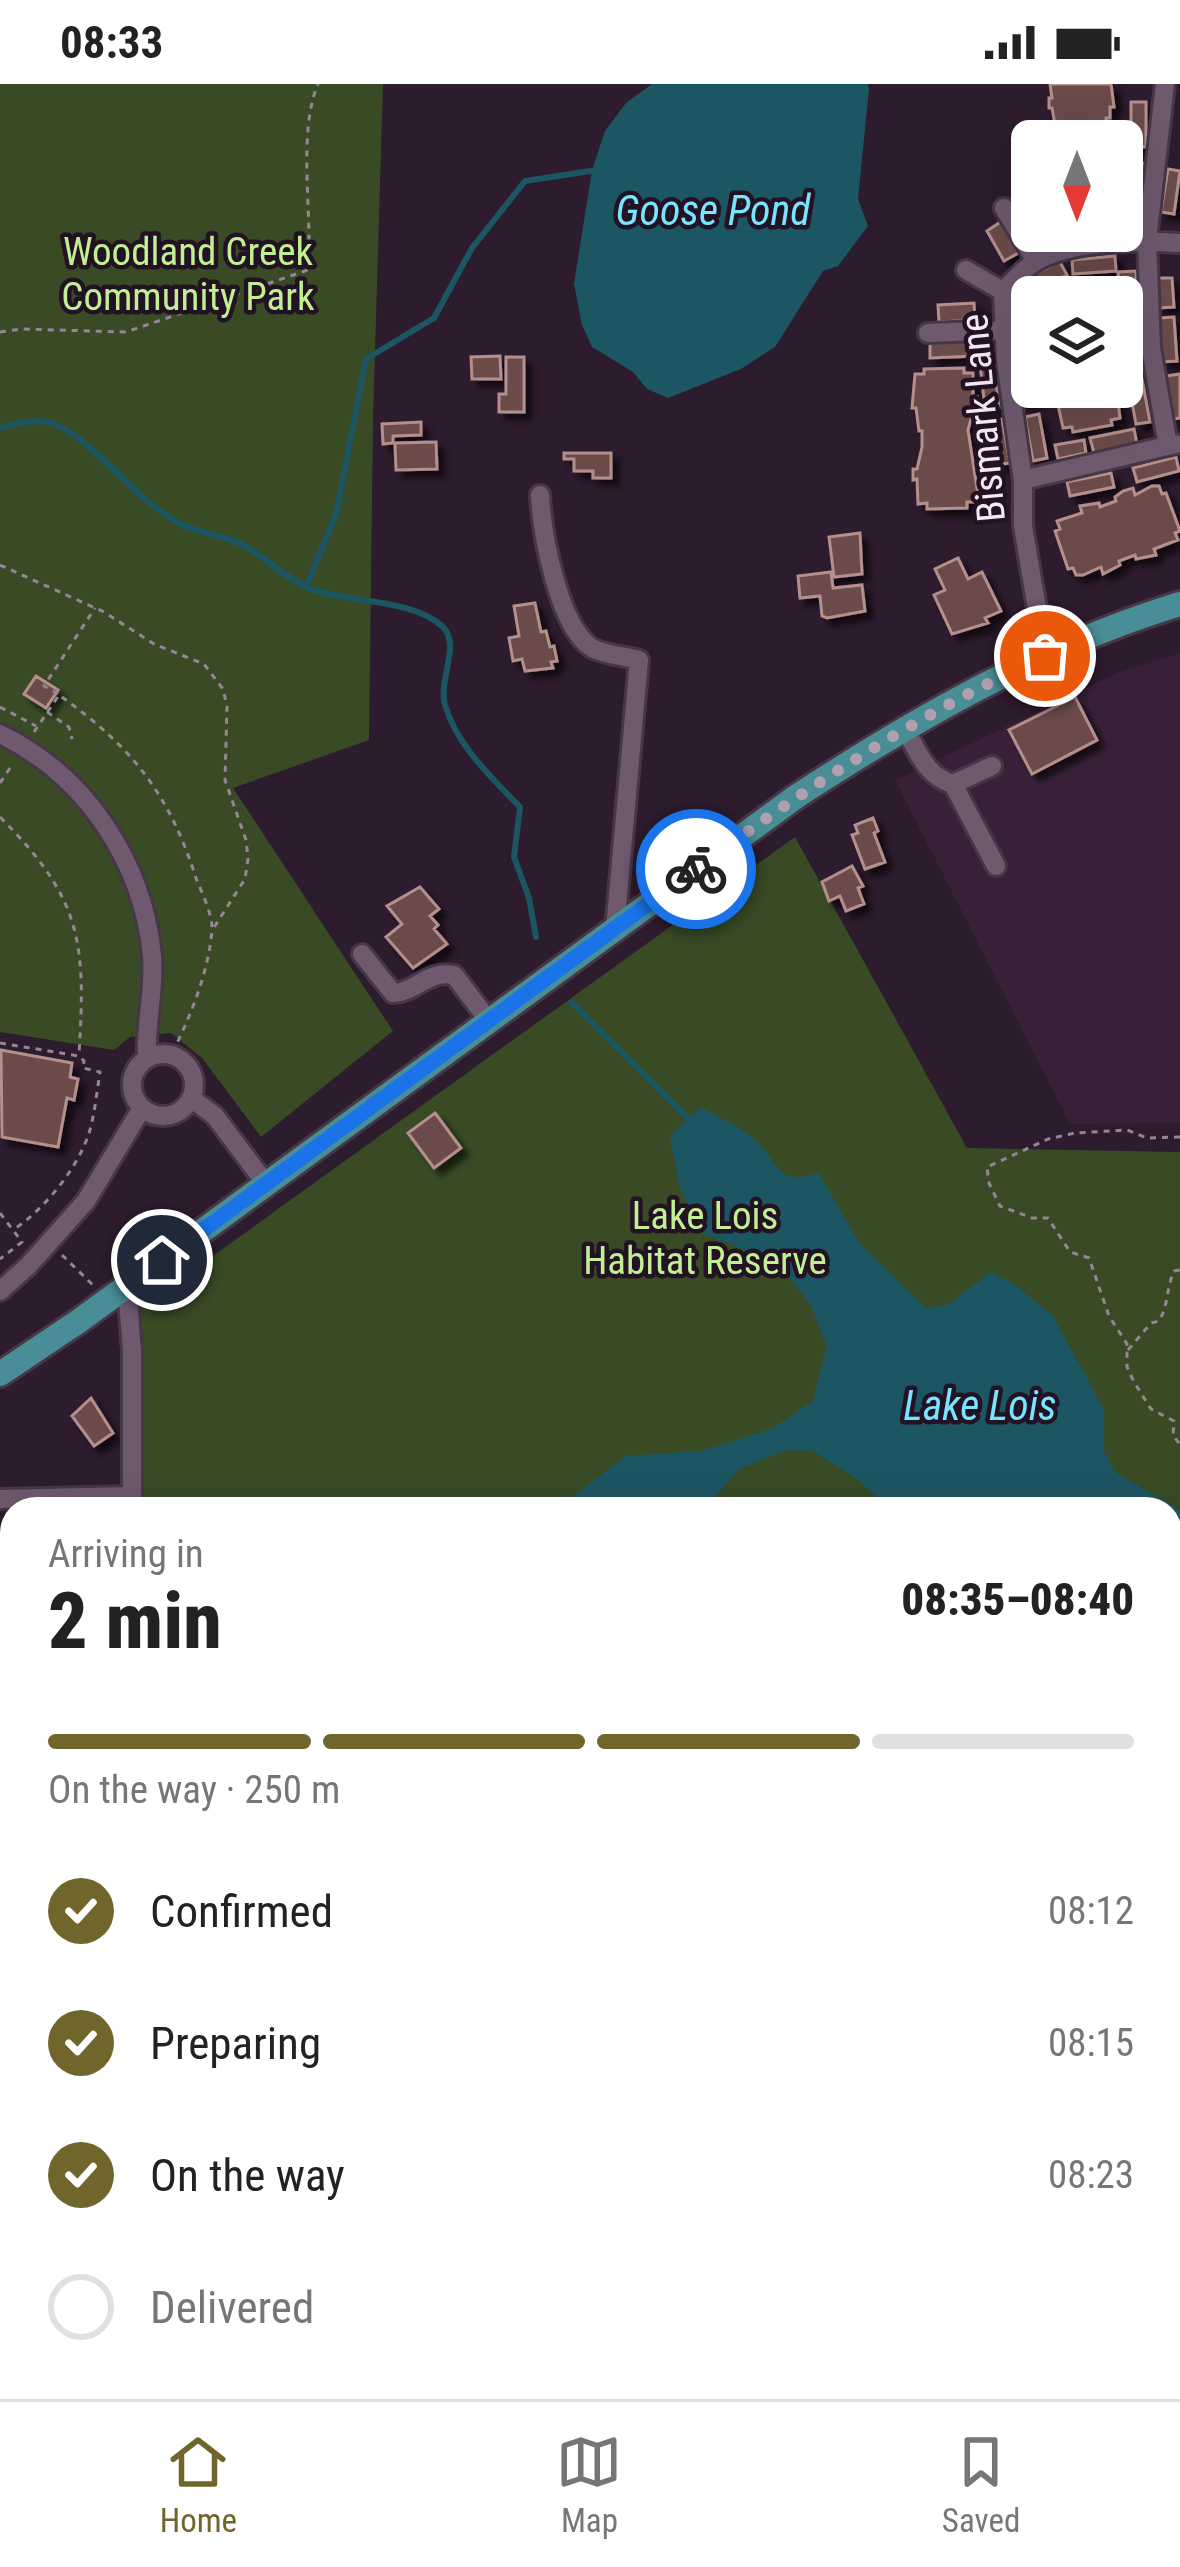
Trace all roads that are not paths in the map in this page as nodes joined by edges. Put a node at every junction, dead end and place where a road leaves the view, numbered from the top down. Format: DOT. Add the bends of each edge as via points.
graph roads {
  1 [pos="1165,84"];
  2 [pos="1004,208"];
  3 [pos="1147,240"];
  4 [pos="1180,243"];
  5 [pos="1036,261"];
  6 [pos="966,270"];
  7 [pos="1004,292"];
  8 [pos="1003,331"];
  9 [pos="928,333"];
  10 [pos="1174,445"];
  11 [pos="1023,480"];
  12 [pos="540,495"];
  13 [pos="1180,604"];
  14 [pos="1045,656"];
  15 [pos="904,727"];
  16 [pos="0,734"];
  17 [pos="992,766"];
  18 [pos="953,784"];
  19 [pos="996,866"];
  20 [pos="614,929"];
  21 [pos="362,954"];
  22 [pos="489,1021"];
  23 [pos="147,1058"];
  24 [pos="190,1098"];
  25 [pos="142,1108"];
  26 [pos="266,1184"];
  27 [pos="0,1291"];
  28 [pos="117,1293"];
  29 [pos="0,1374"];
  30 [pos="132,1497"];
  1 -- 3 [label="street"];
  2 -- 5 [label="street"];
  3 -- 4 [label="street"];
  3 -- 5 [label="street"];
  3 -- 10 [label="street" via="1151,348"];
  5 -- 7 [label="street, Bismark Lane"];
  6 -- 7 [label="street"];
  7 -- 8 [label="street, Bismark Lane"];
  8 -- 9 [label="street"];
  8 -- 11 [label="street, Bismark Lane"];
  10 -- 11 [label="street"];
  11 -- 14 [label="street, Bismark Lane"];
  12 -- 20 [label="street" via="571,625 593,649 639,660"];
  13 -- 14 [label="main road"];
  14 -- 15 [label="main road"];
  15 -- 18 [label="street" via="928,769"];
  15 -- 20 [label="main road"];
  16 -- 23 [label="street" via="61,774 92,807 132,874 152,958"];
  17 -- 18 [label="street"];
  18 -- 19 [label="street"];
  20 -- 22 [label="main road"];
  21 -- 22 [label="street" via="393,993 435,974 454,975"];
  22 -- 26 [label="main road"];
  23 -- 24 [label="street" via="171,1055 189,1069"];
  23 -- 25 [label="street" via="132,1082"];
  24 -- 25 [label="street" via="172,1114"];
  24 -- 26 [label="street" via="215,1116"];
  25 -- 27 [label="street" via="86,1201"];
  26 -- 28 [label="main road"];
  28 -- 29 [label="main road"];
  28 -- 30 [label="street" via="132,1351"];
}
